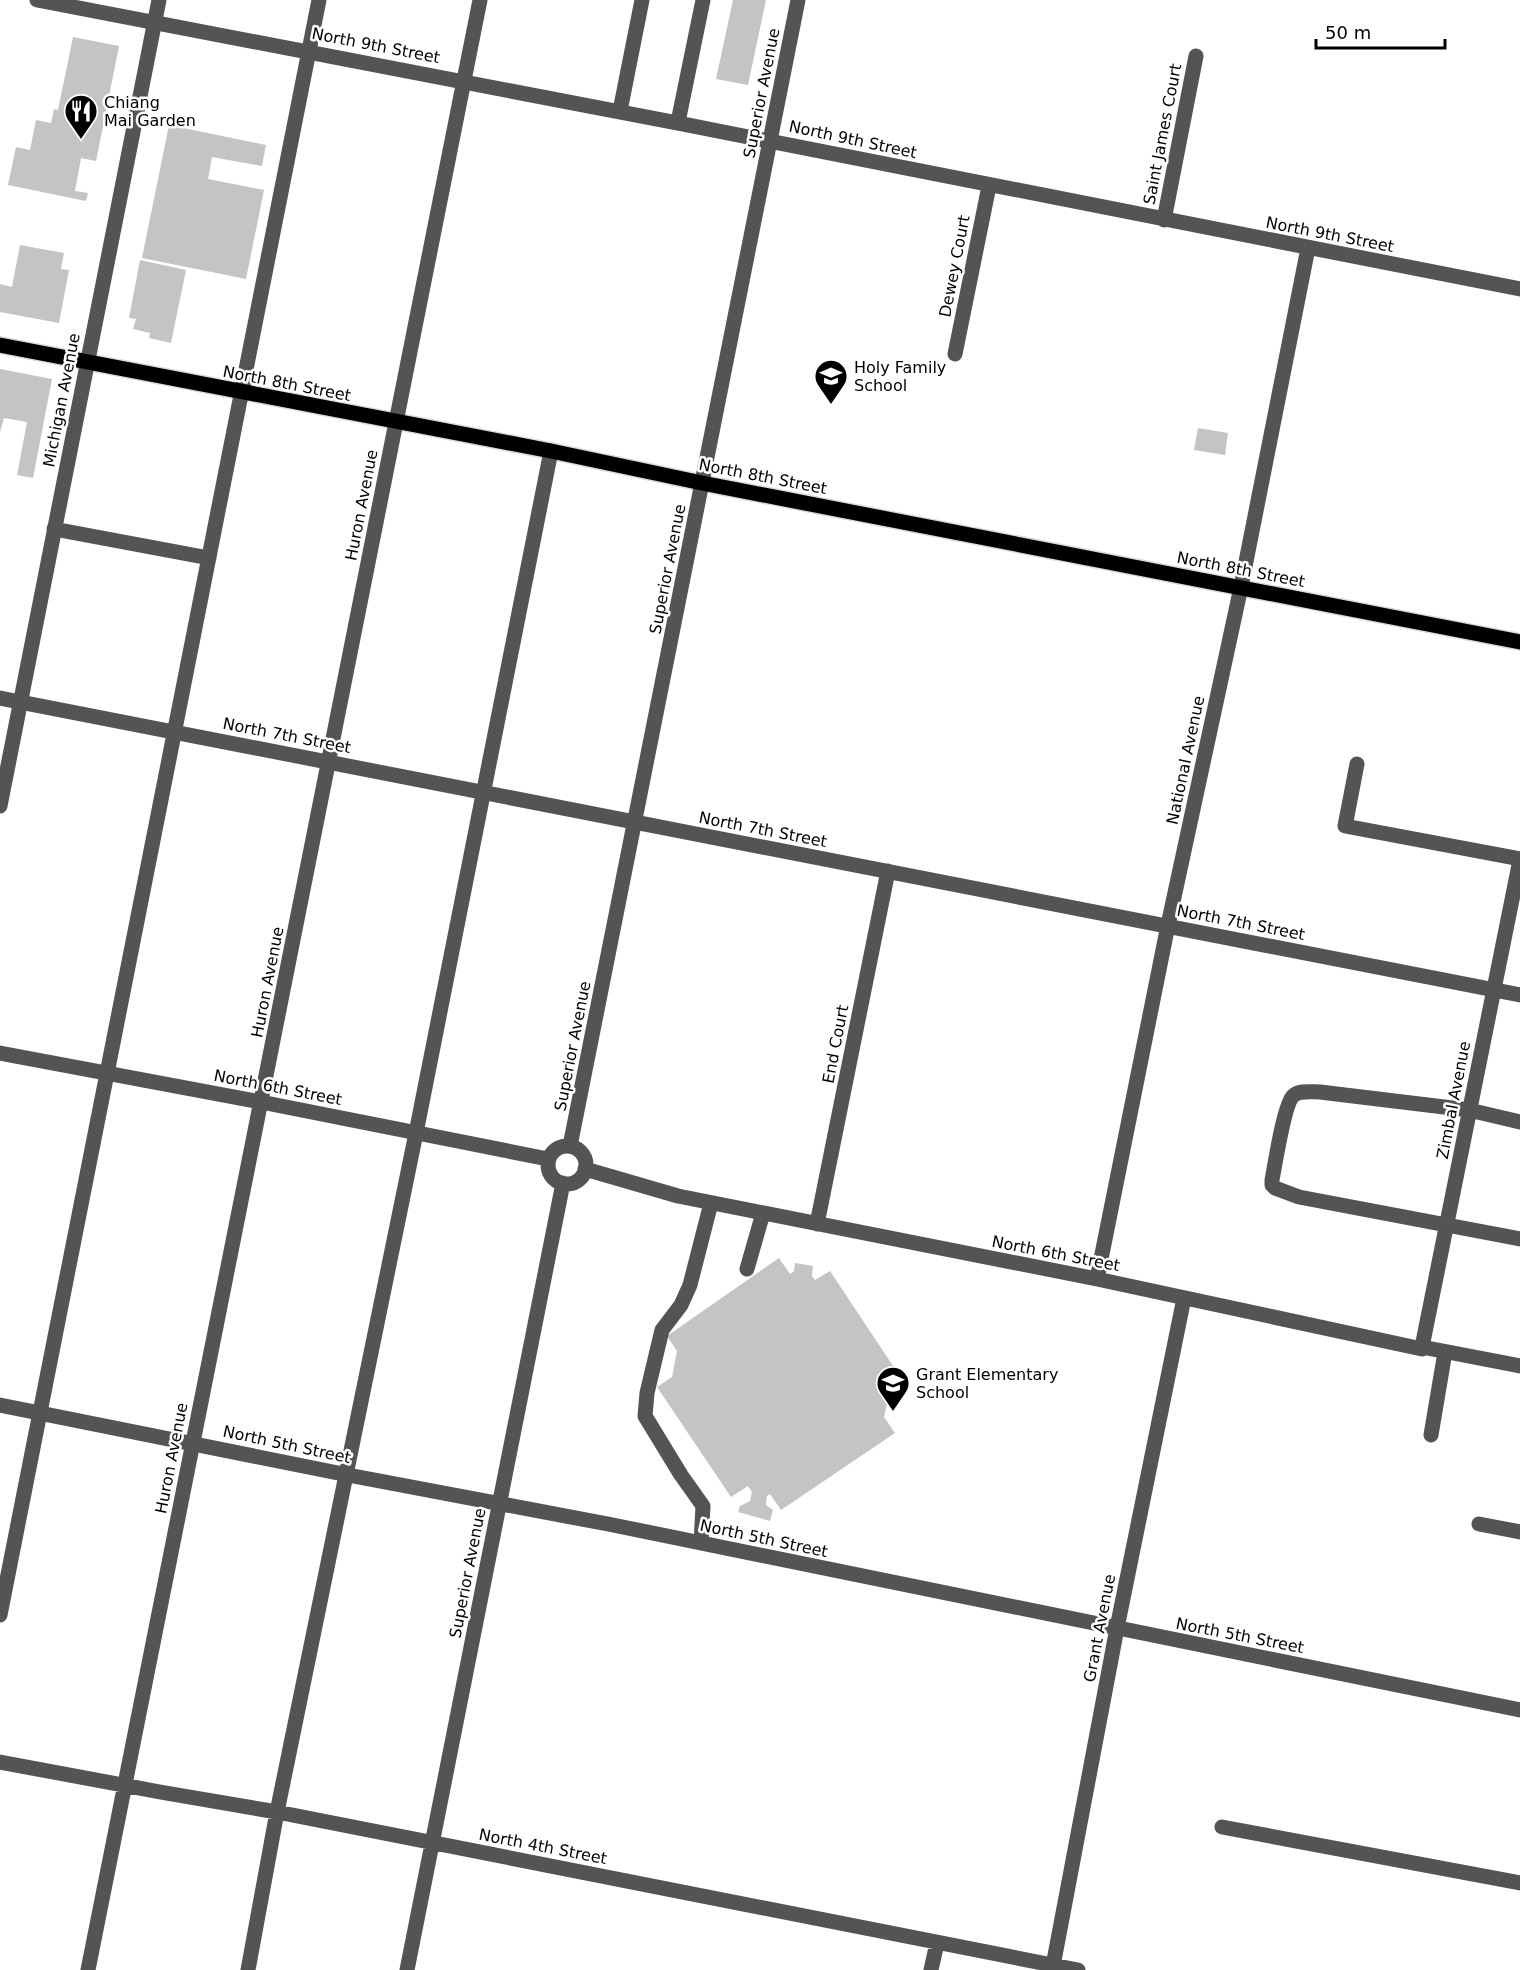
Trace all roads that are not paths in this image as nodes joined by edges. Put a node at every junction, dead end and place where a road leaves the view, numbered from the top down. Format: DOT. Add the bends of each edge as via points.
graph roads {
  1 [pos="37,0"];
  2 [pos="159,0"];
  3 [pos="320,0"];
  4 [pos="480,0"];
  5 [pos="642,0"];
  6 [pos="703,0"];
  7 [pos="798,0"];
  8 [pos="155,22"];
  9 [pos="309,51"];
  10 [pos="1196,56"];
  11 [pos="464,81"];
  12 [pos="620,111"];
  13 [pos="678,122"];
  14 [pos="770,140"];
  15 [pos="988,186"];
  16 [pos="1164,220"];
  17 [pos="1308,248"];
  18 [pos="1520,289"];
  19 [pos="0,345"];
  20 [pos="955,354"];
  21 [pos="87,362"];
  22 [pos="242,392"];
  23 [pos="396,423"];
  24 [pos="551,452"];
  25 [pos="702,483"];
  26 [pos="54,529"];
  27 [pos="209,558"];
  28 [pos="1242,587"];
  29 [pos="1520,642"];
  30 [pos="0,698"];
  31 [pos="20,702"];
  32 [pos="174,732"];
  33 [pos="329,762"];
  34 [pos="1357,764"];
  35 [pos="484,793"];
  36 [pos="0,806"];
  37 [pos="635,823"];
  38 [pos="1520,860"];
  39 [pos="888,871"];
  40 [pos="1168,926"];
  41 [pos="1493,990"];
  42 [pos="1520,995"];
  43 [pos="0,1053"];
  44 [pos="107,1072"];
  45 [pos="261,1102"];
  46 [pos="1469,1110"];
  47 [pos="1520,1122"];
  48 [pos="416,1133"];
  49 [pos="570,1146"];
  50 [pos="548,1159"];
  51 [pos="585,1169"];
  52 [pos="563,1184"];
  53 [pos="711,1203"];
  54 [pos="763,1213"];
  55 [pos="817,1224"];
  56 [pos="1446,1225"];
  57 [pos="1520,1239"];
  58 [pos="747,1269"];
  59 [pos="1097,1279"];
  60 [pos="1184,1298"];
  61 [pos="1422,1347"];
  62 [pos="1445,1352"];
  63 [pos="1520,1366"];
  64 [pos="0,1406"];
  65 [pos="39,1413"];
  66 [pos="1431,1435"];
  67 [pos="193,1443"];
  68 [pos="348,1475"];
  69 [pos="499,1504"];
  70 [pos="1479,1524"];
  71 [pos="1520,1532"];
  72 [pos="701,1543"];
  73 [pos="0,1615"];
  74 [pos="1117,1628"];
  75 [pos="1520,1710"];
  76 [pos="0,1762"];
  77 [pos="125,1786"];
  78 [pos="277,1812"];
  79 [pos="1222,1827"];
  80 [pos="432,1843"];
  81 [pos="1520,1882"];
  82 [pos="937,1943"];
  83 [pos="1053,1966"];
  84 [pos="88,1970"];
  85 [pos="248,1970"];
  86 [pos="407,1970"];
  87 [pos="931,1970"];
  88 [pos="1078,1970"];
  1 -- 8 [label="street, North 9th Street"];
  2 -- 8 [label="street, Michigan Avenue"];
  3 -- 9 [label="street"];
  4 -- 11 [label="street, Huron Avenue"];
  5 -- 12 [label="street"];
  6 -- 13 [label="street"];
  7 -- 14 [label="street, Superior Avenue"];
  8 -- 9 [label="street, North 9th Street"];
  8 -- 21 [label="street, Michigan Avenue"];
  9 -- 11 [label="street, North 9th Street"];
  9 -- 22 [label="street"];
  10 -- 16 [label="street, Saint James Court"];
  11 -- 12 [label="street, North 9th Street"];
  11 -- 23 [label="street, Huron Avenue"];
  12 -- 13 [label="street, North 9th Street"];
  13 -- 14 [label="street, North 9th Street"];
  14 -- 15 [label="street, North 9th Street"];
  14 -- 25 [label="street, Superior Avenue"];
  15 -- 16 [label="street, North 9th Street"];
  15 -- 20 [label="street, Dewey Court"];
  16 -- 17 [label="street, North 9th Street"];
  17 -- 18 [label="street, North 9th Street"];
  17 -- 28 [label="street, National Avenue"];
  19 -- 21 [label="main road, North 8th Street"];
  21 -- 22 [label="main road, North 8th Street"];
  21 -- 26 [label="street, Michigan Avenue"];
  22 -- 23 [label="main road, North 8th Street"];
  22 -- 27 [label="street"];
  23 -- 24 [label="main road, North 8th Street"];
  23 -- 33 [label="street, Huron Avenue"];
  24 -- 25 [label="main road, North 8th Street"];
  24 -- 35 [label="street"];
  25 -- 28 [label="main road, North 8th Street"];
  25 -- 37 [label="street, Superior Avenue"];
  26 -- 27 [label="street"];
  26 -- 31 [label="street, Michigan Avenue"];
  27 -- 32 [label="street"];
  28 -- 29 [label="main road, North 8th Street"];
  28 -- 40 [label="street, National Avenue"];
  30 -- 31 [label="street, North 7th Street"];
  31 -- 32 [label="street, North 7th Street"];
  31 -- 36 [label="street, Michigan Avenue"];
  32 -- 33 [label="street, North 7th Street"];
  32 -- 44 [label="street"];
  33 -- 35 [label="street, North 7th Street"];
  33 -- 45 [label="street, Huron Avenue"];
  34 -- 38 [label="street" via="1345,825"];
  35 -- 37 [label="street, North 7th Street"];
  35 -- 48 [label="street"];
  37 -- 39 [label="street, North 7th Street"];
  37 -- 49 [label="street, Superior Avenue"];
  38 -- 41 [label="street, Zimbal Avenue"];
  39 -- 40 [label="street, North 7th Street"];
  39 -- 55 [label="street, End Court"];
  40 -- 41 [label="street, North 7th Street"];
  40 -- 59 [label="street, National Avenue"];
  41 -- 42 [label="street, North 7th Street"];
  41 -- 46 [label="street, Zimbal Avenue"];
  43 -- 44 [label="street, North 6th Street"];
  44 -- 45 [label="street, North 6th Street"];
  44 -- 65 [label="street"];
  45 -- 48 [label="street, North 6th Street"];
  45 -- 67 [label="street, Huron Avenue"];
  46 -- 47 [label="street"];
  46 -- 56 [label="street, Zimbal Avenue"];
  46 -- 56 [label="street" via="1299,1092 1287,1108 1272,1180 1275,1188 1299,1197"];
  48 -- 50 [label="street, North 6th Street"];
  48 -- 68 [label="street"];
  49 -- 50 [label="street" via="554,1150"];
  49 -- 51 [label="street" via="581,1152"];
  50 -- 52 [label="street" via="552,1177"];
  51 -- 52 [label="street" via="575,1182"];
  51 -- 53 [label="street, North 6th Street"];
  52 -- 69 [label="street, Superior Avenue"];
  53 -- 54 [label="street, North 6th Street"];
  53 -- 72 [label="street" via="690,1286 662,1330 645,1416 703,1506"];
  54 -- 55 [label="street, North 6th Street"];
  54 -- 58 [label="street"];
  55 -- 59 [label="street, North 6th Street"];
  56 -- 57 [label="street"];
  56 -- 61 [label="street, Zimbal Avenue"];
  59 -- 60 [label="street, North 6th Street"];
  60 -- 61 [label="street, North 6th Street"];
  60 -- 74 [label="street, Grant Avenue"];
  61 -- 62 [label="street, North 6th Street"];
  62 -- 63 [label="street, North 6th Street"];
  62 -- 66 [label="street"];
  64 -- 65 [label="street, North 5th Street"];
  65 -- 67 [label="street, North 5th Street"];
  65 -- 73 [label="street"];
  67 -- 68 [label="street, North 5th Street"];
  67 -- 77 [label="street, Huron Avenue"];
  68 -- 69 [label="street, North 5th Street"];
  68 -- 78 [label="street"];
  69 -- 72 [label="street, North 5th Street"];
  69 -- 80 [label="street, Superior Avenue"];
  70 -- 71 [label="street"];
  72 -- 74 [label="street, North 5th Street"];
  74 -- 75 [label="street, North 5th Street"];
  74 -- 83 [label="street, Grant Avenue"];
  76 -- 77 [label="street, North 4th Street"];
  77 -- 78 [label="street, North 4th Street"];
  77 -- 84 [label="street, Huron Avenue"];
  78 -- 80 [label="street, North 4th Street"];
  78 -- 85 [label="street"];
  79 -- 81 [label="street"];
  80 -- 82 [label="street, North 4th Street"];
  80 -- 86 [label="street, Superior Avenue"];
  82 -- 83 [label="street, North 4th Street"];
  82 -- 87 [label="street"];
  83 -- 88 [label="street, North 4th Street"];
}
